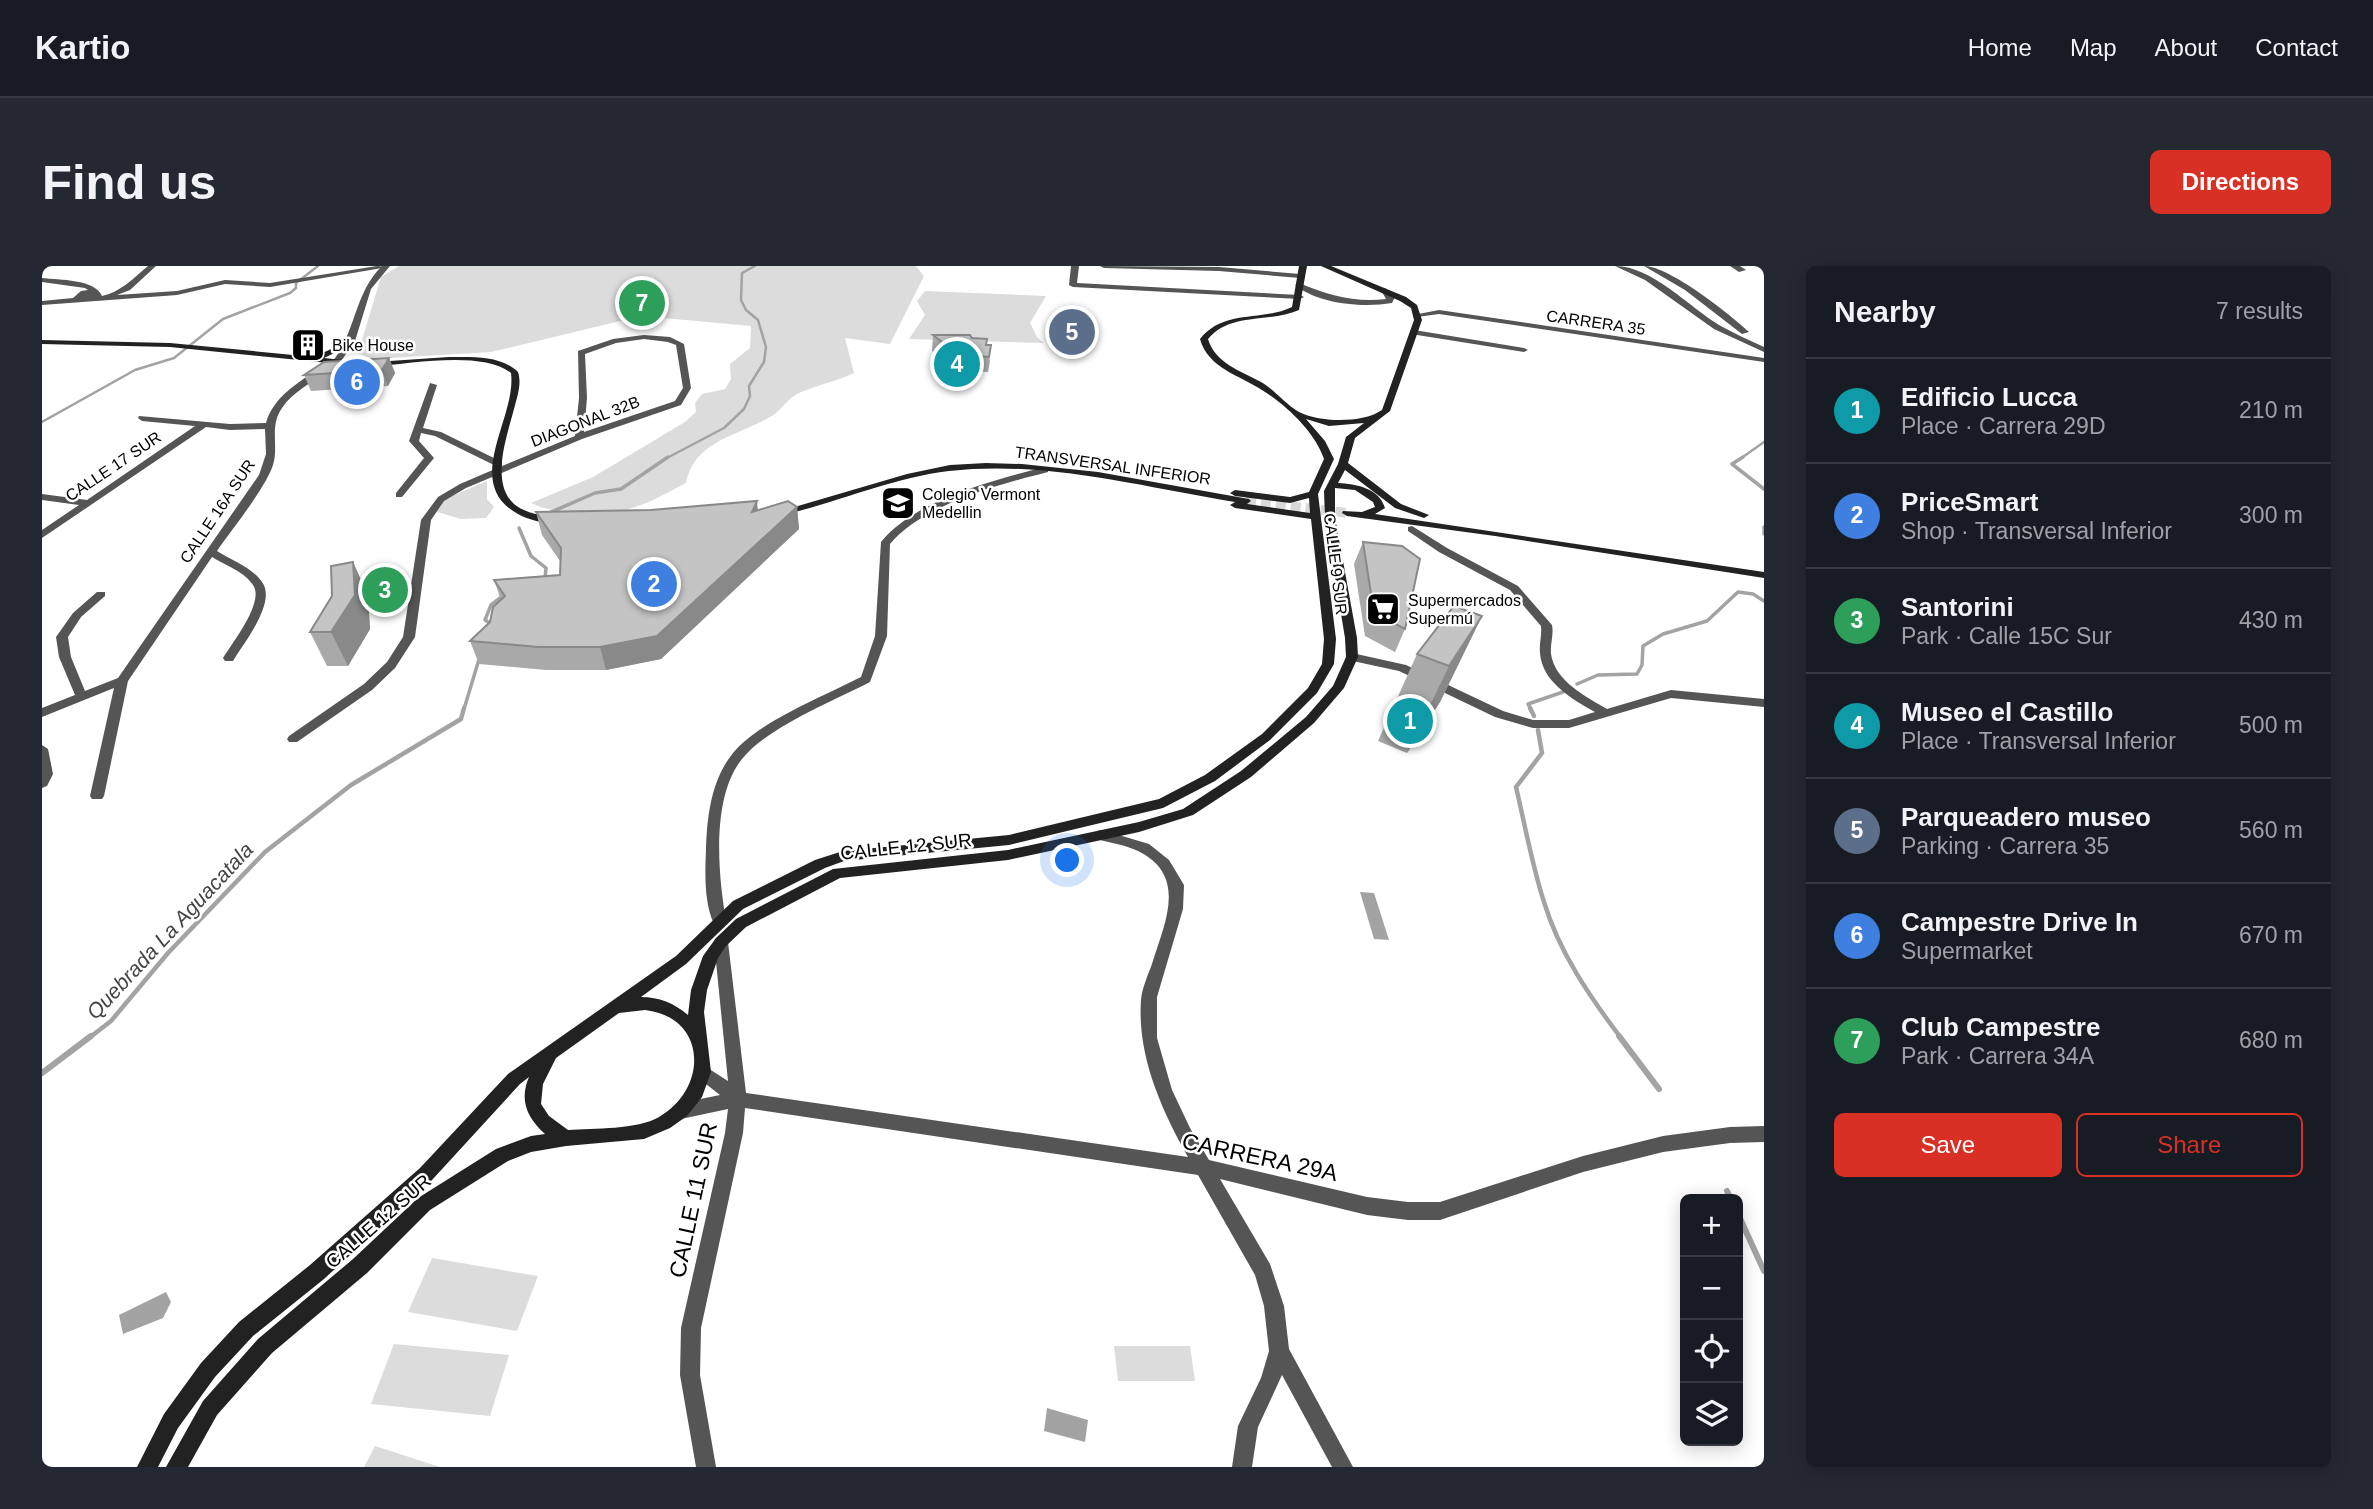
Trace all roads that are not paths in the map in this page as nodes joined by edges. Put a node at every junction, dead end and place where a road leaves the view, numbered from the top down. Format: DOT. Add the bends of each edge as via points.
graph roads {
  1 [pos="152,266"];
  2 [pos="1075,266"];
  3 [pos="1104,266"];
  4 [pos="1303,266"];
  5 [pos="1325,266"];
  6 [pos="1619,266"];
  7 [pos="1648,266"];
  8 [pos="1734,266"];
  9 [pos="385,267"];
  10 [pos="1742,270"];
  11 [pos="1343,276"];
  12 [pos="42,280"];
  13 [pos="1300,281"];
  14 [pos="1385,290"];
  15 [pos="118,294"];
  16 [pos="88,295"];
  17 [pos="1300,297"];
  18 [pos="1408,302"];
  19 [pos="42,303"];
  20 [pos="1439,312"];
  21 [pos="1417,315"];
  22 [pos="1415,332"];
  23 [pos="42,342"];
  24 [pos="347,347"];
  25 [pos="1764,348"];
  26 [pos="1524,350"];
  27 [pos="1764,358"];
  28 [pos="308,359"];
  29 [pos="336,362"];
  30 [pos="363,362"];
  31 [pos="433,385"];
  32 [pos="1291,412"];
  33 [pos="1381,416"];
  34 [pos="142,418"];
  35 [pos="203,425"];
  36 [pos="270,426"];
  37 [pos="418,429"];
  38 [pos="579,437"];
  39 [pos="1350,437"];
  40 [pos="1319,438"];
  41 [pos="1343,464"];
  42 [pos="1005,465"];
  43 [pos="498,468"];
  44 [pos="1045,470"];
  45 [pos="1009,479"];
  46 [pos="1127,482"];
  47 [pos="1332,485"];
  48 [pos="1313,494"];
  49 [pos="399,495"];
  50 [pos="42,497"];
  51 [pos="1246,501"];
  52 [pos="87,503"];
  53 [pos="1347,513"];
  54 [pos="772,514"];
  55 [pos="1363,515"];
  56 [pos="1313,516"];
  57 [pos="1330,517"];
  58 [pos="573,522"];
  59 [pos="1412,529"];
  60 [pos="42,535"];
  61 [pos="1538,540"];
  62 [pos="211,552"];
  63 [pos="222,559"];
  64 [pos="204,562"];
  65 [pos="1764,575"];
  66 [pos="101,594"];
  67 [pos="229,658"];
  68 [pos="1349,663"];
  69 [pos="1328,664"];
  70 [pos="122,681"];
  71 [pos="82,698"];
  72 [pos="1764,703"];
  73 [pos="42,713"];
  74 [pos="1605,713"];
  75 [pos="293,739"];
  76 [pos="42,750"];
  77 [pos="42,783"];
  78 [pos="97,796"];
  79 [pos="1139,827"];
  80 [pos="1102,835"];
  81 [pos="1144,848"];
  82 [pos="719,920"];
  83 [pos="721,942"];
  84 [pos="612,1009"];
  85 [pos="700,1043"];
  86 [pos="551,1053"];
  87 [pos="703,1072"];
  88 [pos="738,1099"];
  89 [pos="681,1111"];
  90 [pos="1764,1134"];
  91 [pos="566,1138"];
  92 [pos="1202,1167"];
  93 [pos="1279,1351"];
  94 [pos="147,1467"];
  95 [pos="176,1467"];
  96 [pos="706,1467"];
  97 [pos="1242,1467"];
  98 [pos="1343,1467"];
  1 -- 15 [label="street"];
  2 -- 17 [label="street" via="1073,285"];
  3 -- 13 [label="street" via="1219,269"];
  4 -- 13 [label="main road"];
  5 -- 11 [label="main road"];
  6 -- 25 [label="street" via="1660,285 1717,327"];
  7 -- 25 [label="street" via="1688,288"];
  8 -- 10 [label="street"];
  9 -- 15 [label="street" via="262,285 225,282 177,293"];
  9 -- 24 [label="street" via="364,290"];
  11 -- 13 [label="main road" via="1313,272"];
  11 -- 14 [label="main road"];
  12 -- 16 [label="street"];
  13 -- 14 [label="street" via="1320,295 1374,302 1389,301"];
  13 -- 17 [label="main road"];
  14 -- 18 [label="main road"];
  15 -- 16 [label="street"];
  16 -- 19 [label="street"];
  17 -- 32 [label="main road" via="1291,311 1224,323 1204,339 1217,360 1272,393"];
  18 -- 20 [label="street, CARRERA 35"];
  18 -- 21 [label="main road"];
  20 -- 21 [label="street, CARRERA 35"];
  20 -- 27 [label="street, CARRERA 35"];
  21 -- 22 [label="main road"];
  22 -- 26 [label="street"];
  22 -- 33 [label="main road"];
  23 -- 28 [label="main road" via="186,346"];
  24 -- 28 [label="main road"];
  24 -- 29 [label="street"];
  24 -- 30 [label="main road"];
  28 -- 29 [label="main road"];
  29 -- 30 [label="main road"];
  29 -- 36 [label="street" via="291,393"];
  30 -- 43 [label="main road" via="472,360 510,368 515,388"];
  31 -- 37 [label="street"];
  32 -- 33 [label="main road" via="1329,423"];
  32 -- 40 [label="main road"];
  33 -- 39 [label="main road"];
  34 -- 35 [label="street"];
  35 -- 36 [label="street"];
  35 -- 52 [label="street, CALLE 17 SUR"];
  36 -- 62 [label="street, CALLE 16A SUR" via="269,465"];
  37 -- 43 [label="street" via="439,434"];
  37 -- 49 [label="street" via="415,444 429,458"];
  38 -- 38 [label="street, DIAGONAL 32B" via="581,353 637,338 667,338 682,348 687,388 683,399"];
  38 -- 43 [label="street, DIAGONAL 32B"];
  39 -- 40 [label="main road" via="1327,429 1321,430"];
  39 -- 41 [label="main road, CALLE 9 SUR"];
  40 -- 48 [label="main road, CALLE 9 SUR" via="1329,459"];
  41 -- 47 [label="main road, CALLE 9 SUR"];
  41 -- 61 [label="main road" via="1407,510"];
  42 -- 44 [label="main road, TRANSVERSAL INFERIOR"];
  42 -- 45 [label="street"];
  42 -- 54 [label="main road, TRANSVERSAL INFERIOR" via="947,468"];
  43 -- 58 [label="main road" via="501,497 515,511"];
  43 -- 75 [label="street" via="431,509 409,638 391,665 368,687"];
  44 -- 45 [label="street"];
  44 -- 46 [label="main road, TRANSVERSAL INFERIOR"];
  45 -- 82 [label="street" via="917,516 889,534 880,636 866,679 760,736 737,756 718,803 710,864"];
  46 -- 48 [label="main road" via="1161,480 1279,500"];
  46 -- 51 [label="main road, TRANSVERSAL INFERIOR"];
  46 -- 56 [label="main road" via="1168,495"];
  47 -- 55 [label="main road" via="1357,487 1378,501 1380,508"];
  47 -- 57 [label="main road, CALLE 9 SUR"];
  48 -- 56 [label="main road, CALLE 9 SUR"];
  50 -- 52 [label="street"];
  52 -- 60 [label="street, CALLE 17 SUR"];
  53 -- 55 [label="main road"];
  55 -- 61 [label="main road"];
  56 -- 69 [label="main road, CALLE 9 SUR" via="1330,639"];
  57 -- 59 [label="main road"];
  57 -- 68 [label="main road, CALLE 9 SUR" via="1351,638"];
  59 -- 61 [label="main road"];
  59 -- 74 [label="street" via="1514,588 1546,625 1545,654 1554,674"];
  61 -- 65 [label="main road"];
  62 -- 63 [label="street"];
  62 -- 64 [label="street, CALLE 16A SUR"];
  63 -- 64 [label="street"];
  63 -- 67 [label="street" via="257,582 262,591 261,604"];
  64 -- 70 [label="street, CALLE 16A SUR"];
  66 -- 71 [label="street" via="77,615 62,637"];
  68 -- 74 [label="street" via="1402,668 1518,721 1554,726"];
  68 -- 79 [label="main road, CALLE 12 SUR" via="1338,688 1310,720 1246,774 1188,812"];
  69 -- 82 [label="main road, CALLE 12 SUR" via="1313,691 1283,722 1210,778 1163,803 971,845 843,856 769,889"];
  70 -- 71 [label="street"];
  70 -- 78 [label="street, CALLE 16A SUR"];
  71 -- 73 [label="street"];
  72 -- 74 [label="street" via="1671,694"];
  76 -- 77 [label="street" via="47,774"];
  79 -- 80 [label="main road, CALLE 12 SUR"];
  79 -- 81 [label="street"];
  80 -- 81 [label="street"];
  80 -- 83 [label="main road, CALLE 12 SUR" via="1008,855 838,873 741,923"];
  81 -- 92 [label="street" via="1171,874 1178,896 1152,983 1149,1038 1164,1090"];
  82 -- 84 [label="main road, CALLE 12 SUR" via="681,960"];
  83 -- 85 [label="main road, CALLE 12 SUR" via="699,990"];
  83 -- 88 [label="street, CALLE 11 SUR"];
  84 -- 85 [label="main road" via="663,1005 689,1024"];
  84 -- 86 [label="main road, CALLE 12 SUR"];
  85 -- 87 [label="main road, CALLE 12 SUR"];
  86 -- 91 [label="main road" via="532,1088 531,1104 544,1125"];
  86 -- 94 [label="main road, CALLE 12 SUR" via="514,1079 426,1174 378,1218 246,1329 200,1380"];
  87 -- 88 [label="street, CARRERA 29A"];
  87 -- 89 [label="main road, CALLE 12 SUR" via="696,1092"];
  88 -- 89 [label="street, CARRERA 29A"];
  88 -- 92 [label="street, CARRERA 29A"];
  88 -- 96 [label="street, CALLE 11 SUR" via="691,1328 690,1375"];
  89 -- 91 [label="main road, CALLE 12 SUR" via="644,1130"];
  90 -- 92 [label="street, CARRERA 29A" via="1663,1144 1583,1164 1440,1211 1367,1206"];
  91 -- 95 [label="main road, CALLE 12 SUR" via="502,1155 424,1204 360,1266 265,1346 210,1408"];
  92 -- 93 [label="street" via="1263,1271 1275,1306"];
  93 -- 97 [label="street" via="1248,1426"];
  93 -- 98 [label="street"];
}
